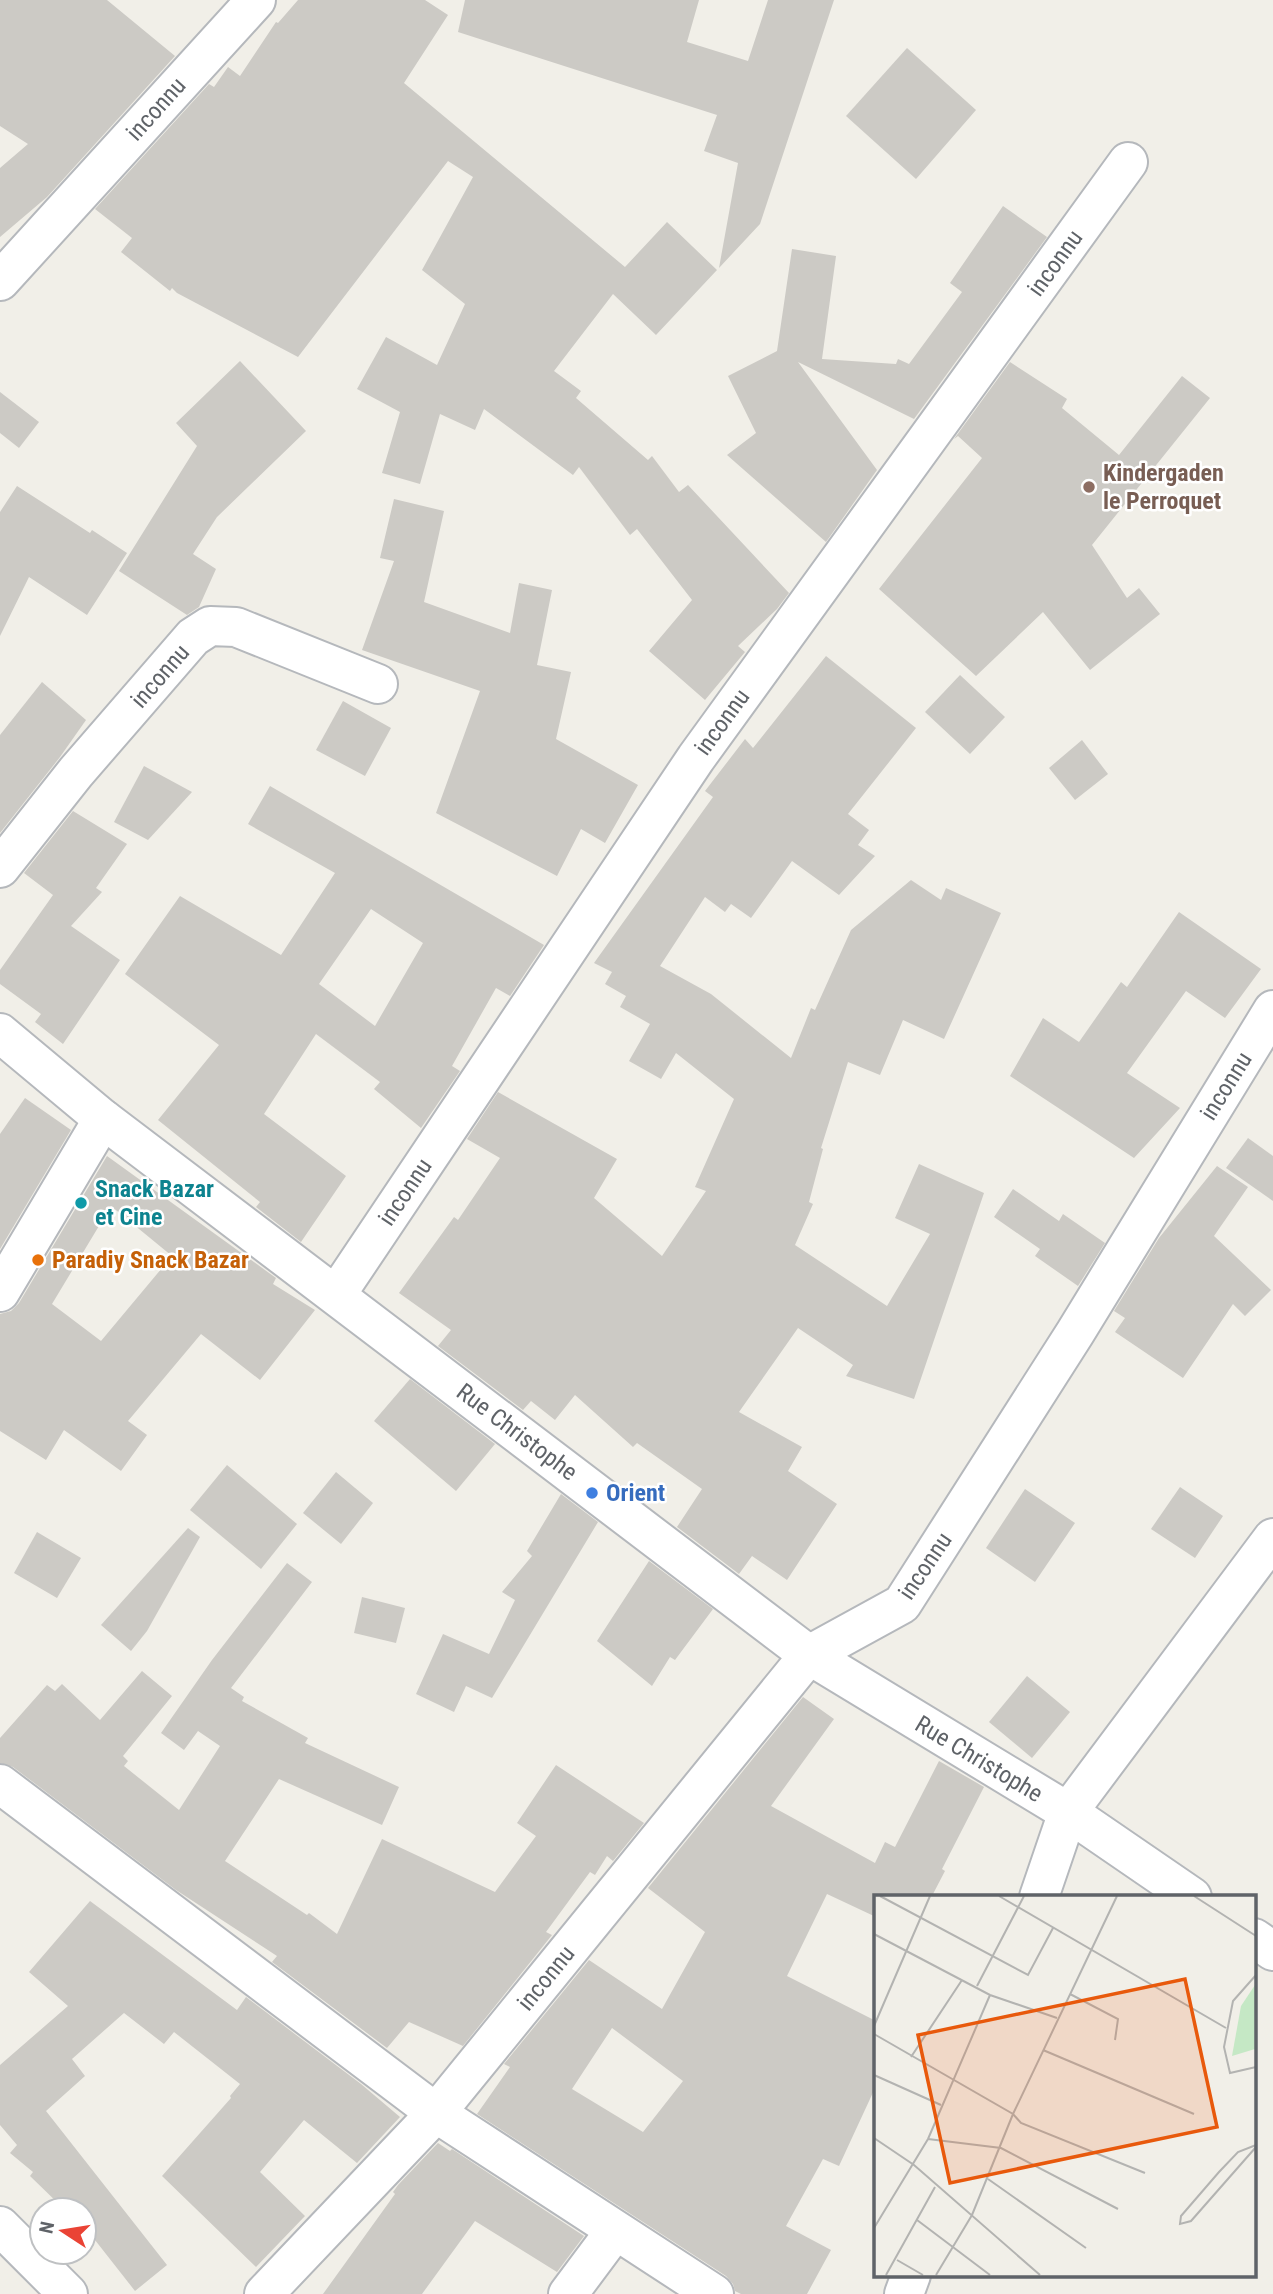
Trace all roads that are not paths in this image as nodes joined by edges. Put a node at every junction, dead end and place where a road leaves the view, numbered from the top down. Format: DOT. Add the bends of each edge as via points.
graph roads {
  1 [pos="256,0"];
  2 [pos="1128,162"];
  3 [pos="0,281"];
  4 [pos="378,684"];
  5 [pos="0,868"];
  6 [pos="1273,1010"];
  7 [pos="0,1033"];
  8 [pos="103,1119"];
  9 [pos="0,1292"];
  10 [pos="336,1295"];
  11 [pos="1273,1538"];
  12 [pos="809,1655"];
  13 [pos="0,1784"];
  14 [pos="1068,1812"];
  15 [pos="1040,1895"];
  16 [pos="1189,1895"];
  17 [pos="1256,1939"];
  18 [pos="1273,1951"];
  19 [pos="436,2113"];
  20 [pos="0,2226"];
  21 [pos="615,2231"];
  22 [pos="911,2276"];
  23 [pos="68,2294"];
  24 [pos="264,2294"];
  25 [pos="568,2294"];
  26 [pos="714,2294"];
  27 [pos="904,2294"];
  1 -- 3 [label="street, inconnu"];
  2 -- 10 [label="street, inconnu" via="696,758"];
  4 -- 5 [label="street, inconnu" via="236,627 211,626 193,637"];
  6 -- 12 [label="street, inconnu" via="902,1604"];
  7 -- 8 [label="street, Rue Christophe"];
  8 -- 9 [label="street"];
  8 -- 10 [label="street, Rue Christophe"];
  10 -- 12 [label="street, Rue Christophe"];
  11 -- 14 [label="street"];
  12 -- 14 [label="street, Rue Christophe"];
  12 -- 19 [label="street, inconnu"];
  13 -- 19 [label="street"];
  14 -- 15 [label="street"];
  14 -- 16 [label="street, Rue Christophe"];
  17 -- 18 [label="street"];
  19 -- 21 [label="street"];
  19 -- 24 [label="street, inconnu"];
  20 -- 23 [label="street"];
  21 -- 25 [label="street"];
  21 -- 26 [label="street"];
  22 -- 27 [label="street"];
}
